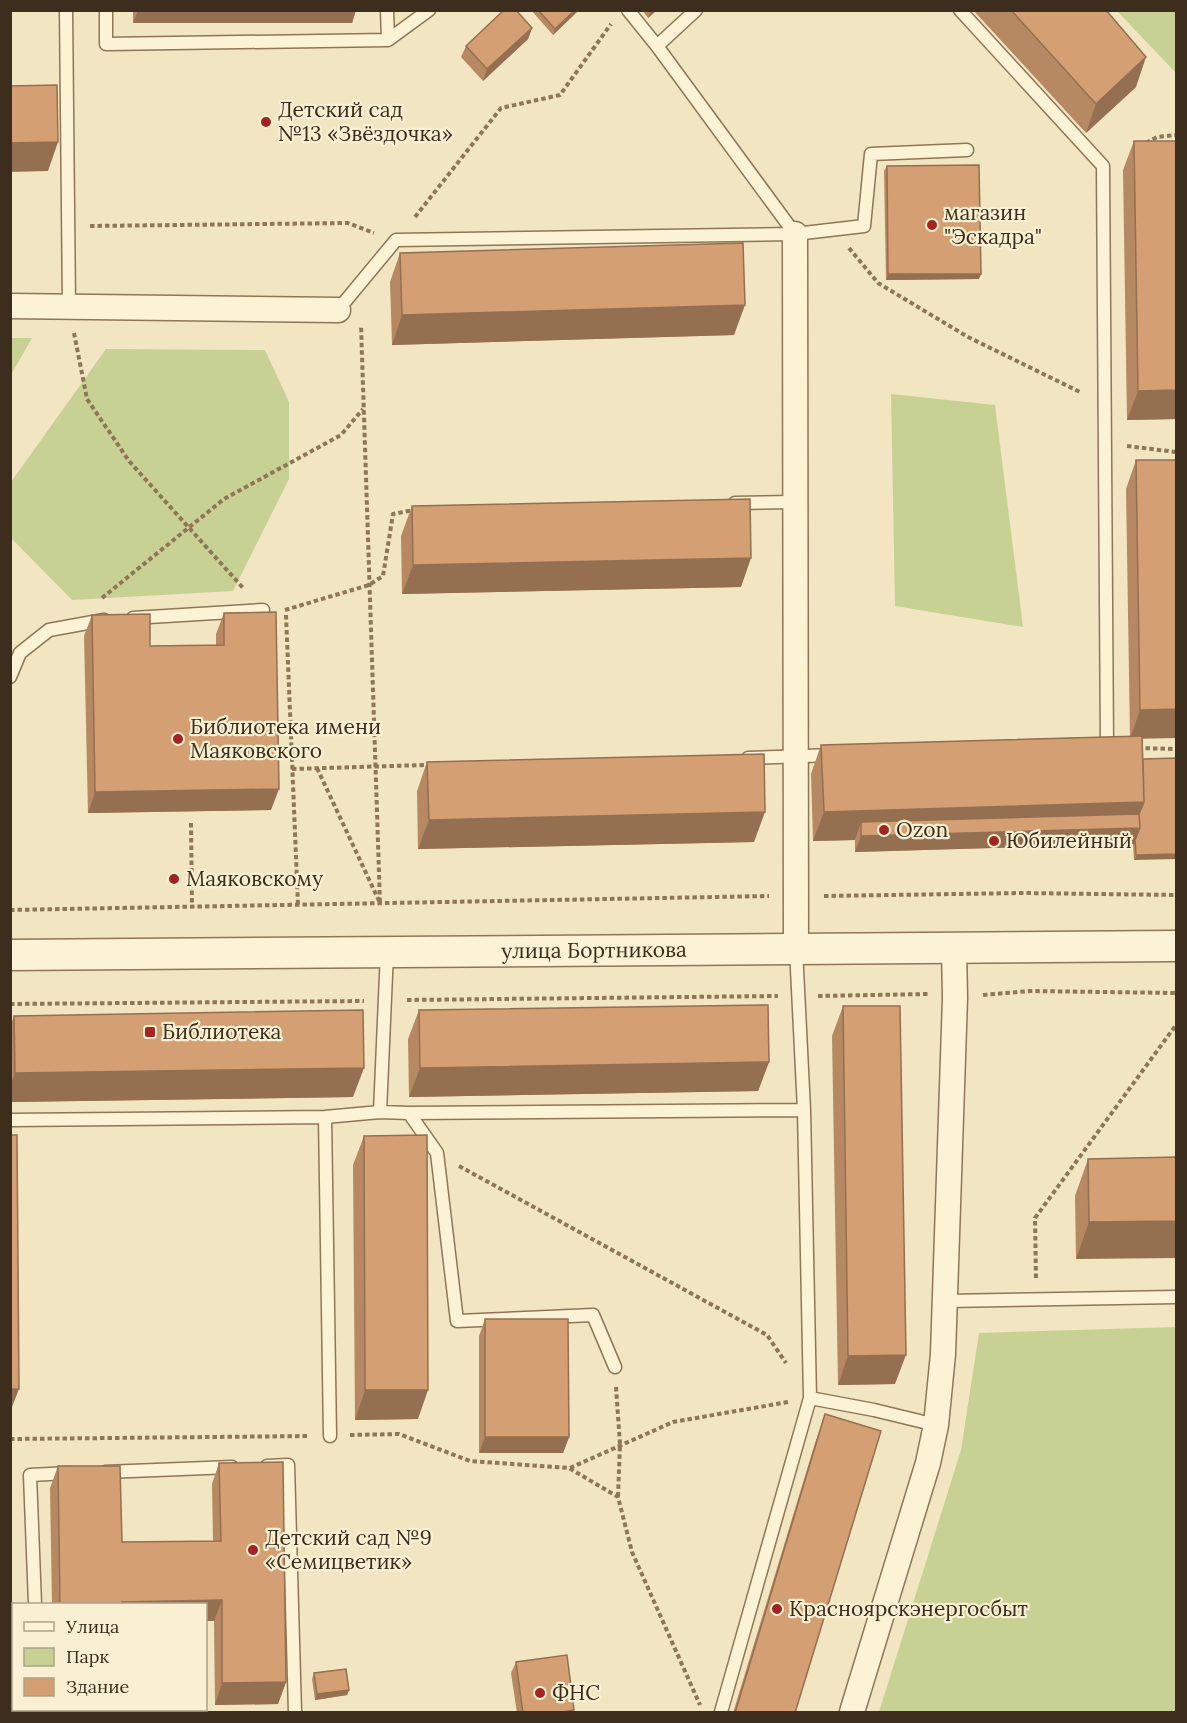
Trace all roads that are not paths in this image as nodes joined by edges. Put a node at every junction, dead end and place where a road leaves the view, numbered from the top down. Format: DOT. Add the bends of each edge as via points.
graph roads {
  1 [pos="66,10"];
  2 [pos="106,10"];
  3 [pos="387,10"];
  4 [pos="429,10"];
  5 [pos="628,10"];
  6 [pos="696,10"];
  7 [pos="960,10"];
  8 [pos="388,40"];
  9 [pos="657,46"];
  10 [pos="967,150"];
  11 [pos="795,234"];
  12 [pos="10,306"];
  13 [pos="69,307"];
  14 [pos="338,310"];
  15 [pos="794,502"];
  16 [pos="724,503"];
  17 [pos="263,610"];
  18 [pos="10,677"];
  19 [pos="1084,747"];
  20 [pos="841,755"];
  21 [pos="795,756"];
  22 [pos="735,758"];
  23 [pos="1176,946"];
  24 [pos="954,948"];
  25 [pos="796,949"];
  26 [pos="387,952"];
  27 [pos="10,956"];
  28 [pos="804,1110"];
  29 [pos="380,1112"];
  30 [pos="409,1113"];
  31 [pos="325,1117"];
  32 [pos="10,1120"];
  33 [pos="1176,1297"];
  34 [pos="946,1301"];
  35 [pos="615,1367"];
  36 [pos="810,1398"];
  37 [pos="936,1425"];
  38 [pos="330,1436"];
  39 [pos="35,1603"];
  40 [pos="295,1713"];
  41 [pos="721,1713"];
  42 [pos="852,1713"];
  1 -- 13 [label="lane" via="60,97"];
  2 -- 8 [label="lane" via="106,44"];
  3 -- 8 [label="lane"];
  4 -- 8 [label="lane"];
  5 -- 9 [label="lane"];
  6 -- 9 [label="lane"];
  7 -- 19 [label="lane" via="1103,166 1107,747"];
  9 -- 11 [label="lane"];
  10 -- 11 [label="lane" via="871,154 864,226"];
  11 -- 14 [label="lane" via="396,240"];
  11 -- 15 [label="street"];
  12 -- 13 [label="street"];
  13 -- 14 [label="street"];
  15 -- 16 [label="lane"];
  15 -- 21 [label="street"];
  17 -- 18 [label="lane" via="106,619 49,630 20,653"];
  20 -- 21 [label="lane"];
  21 -- 22 [label="lane"];
  21 -- 25 [label="street"];
  23 -- 24 [label="street, улица Бортникова"];
  24 -- 25 [label="street, улица Бортникова"];
  24 -- 34 [label="street"];
  25 -- 26 [label="street, улица Бортникова"];
  25 -- 28 [label="lane"];
  26 -- 27 [label="street, улица Бортникова"];
  26 -- 29 [label="lane"];
  28 -- 30 [label="lane"];
  28 -- 36 [label="lane"];
  29 -- 30 [label="lane"];
  29 -- 31 [label="lane"];
  30 -- 35 [label="lane" via="437,1153 457,1321 593,1316"];
  31 -- 32 [label="lane"];
  31 -- 38 [label="lane"];
  33 -- 34 [label="lane"];
  34 -- 37 [label="street"];
  36 -- 37 [label="lane"];
  36 -- 41 [label="lane"];
  37 -- 42 [label="street"];
  39 -- 40 [label="lane" via="30,1475 288,1465"];
}
